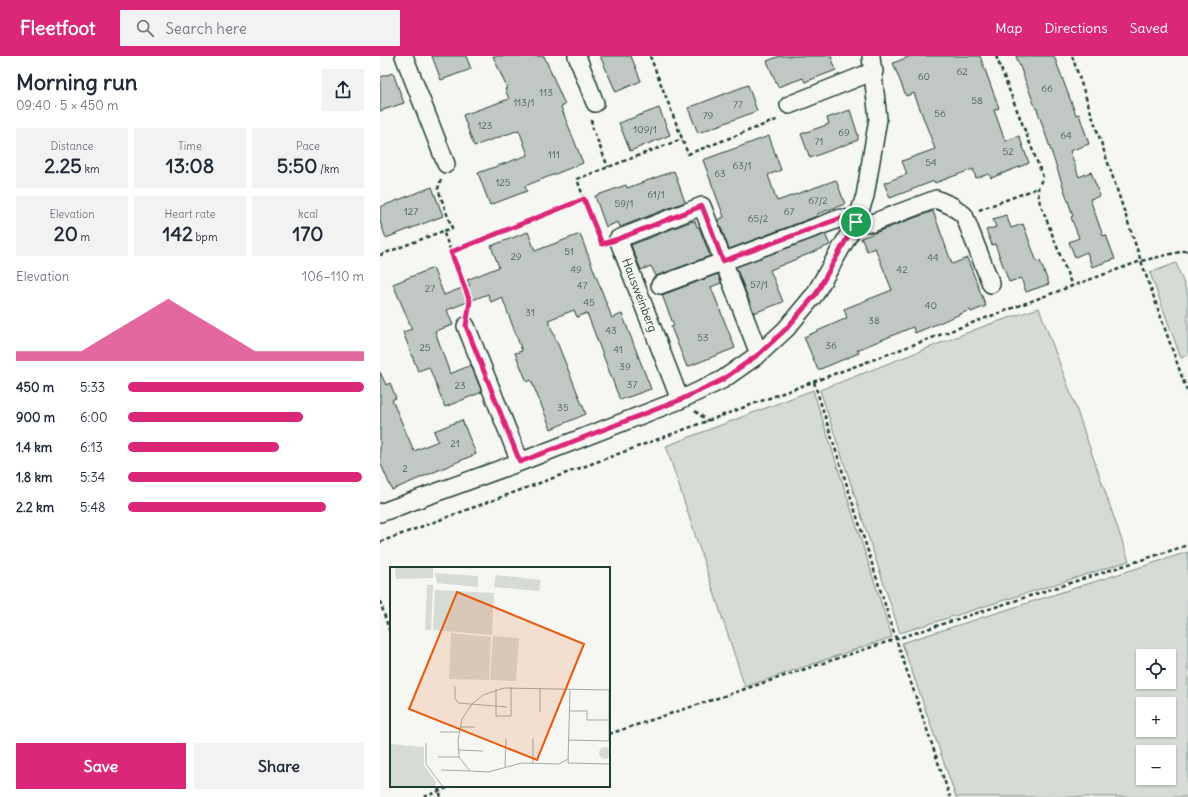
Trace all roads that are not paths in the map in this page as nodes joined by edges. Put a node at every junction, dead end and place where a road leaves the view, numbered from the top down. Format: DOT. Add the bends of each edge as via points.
graph roads {
  1 [pos="404,56"];
  2 [pos="577,56"];
  3 [pos="872,64"];
  4 [pos="595,103"];
  5 [pos="789,106"];
  6 [pos="446,164"];
  7 [pos="856,222"];
  8 [pos="723,261"];
  9 [pos="991,284"];
  10 [pos="660,285"];
  11 [pos="466,326"];
  12 [pos="759,354"];
  13 [pos="680,400"];
  14 [pos="520,462"];
  15 [pos="380,513"];
  1 -- 6 [label="street"];
  2 -- 4 [label="street"];
  3 -- 5 [label="street"];
  3 -- 7 [label="street" via="878,119 865,196"];
  7 -- 8 [label="street, Hausweinberg" via="841,218"];
  7 -- 9 [label="street, Hausweinberg" via="872,223 936,199 952,206 964,215"];
  7 -- 12 [label="street" via="816,294 786,329"];
  8 -- 10 [label="street, Hausweinberg"];
  8 -- 12 [label="street"];
  8 -- 13 [label="street, Hausweinberg" via="702,206 618,239"];
  11 -- 14 [label="street"];
  12 -- 13 [label="street" via="722,380"];
  13 -- 14 [label="street"];
  14 -- 15 [label="street"];
}
